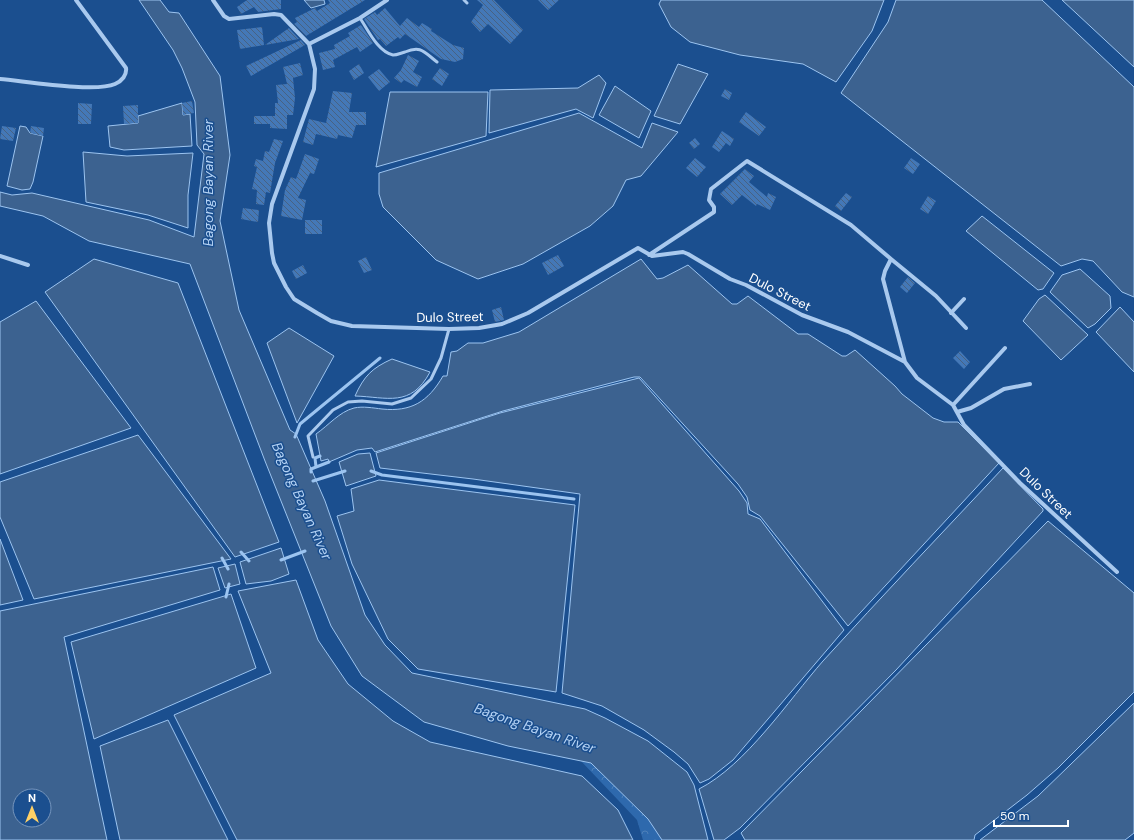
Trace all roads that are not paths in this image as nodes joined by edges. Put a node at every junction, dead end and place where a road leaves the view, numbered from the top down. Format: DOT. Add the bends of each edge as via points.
graph roads {
  1 [pos="76,0"];
  2 [pos="213,0"];
  3 [pos="386,0"];
  4 [pos="360,18"];
  5 [pos="309,44"];
  6 [pos="437,62"];
  7 [pos="0,79"];
  8 [pos="649,255"];
  9 [pos="0,256"];
  10 [pos="891,258"];
  11 [pos="28,265"];
  12 [pos="964,299"];
  13 [pos="951,312"];
  14 [pos="966,328"];
  15 [pos="449,329"];
  16 [pos="1005,348"];
  17 [pos="906,362"];
  18 [pos="1030,384"];
  19 [pos="953,405"];
  20 [pos="957,412"];
  21 [pos="313,457"];
  22 [pos="1117,572"];
  1 -- 7 [label="street" via="126,68 123,79 115,85 100,87"];
  2 -- 5 [label="street" via="229,19 281,15"];
  3 -- 4 [label="street"];
  4 -- 5 [label="street"];
  4 -- 6 [label="lane" via="384,50 392,55 416,48"];
  5 -- 15 [label="street, Dulo Street" via="314,69 314,89 272,204 269,223 272,253 280,275 294,299 331,321 352,326"];
  8 -- 10 [label="street" via="714,212 708,194 711,189 747,161 851,225"];
  8 -- 15 [label="street, Dulo Street" via="638,248 633,250 528,313 502,324"];
  8 -- 17 [label="street, Dulo Street" via="682,252 688,254 802,315 848,332"];
  9 -- 11 [label="street"];
  10 -- 13 [label="street"];
  10 -- 17 [label="street" via="883,279"];
  12 -- 13 [label="street"];
  13 -- 14 [label="street"];
  15 -- 21 [label="lane" via="441,358 428,384 411,398 399,402 383,404 353,401 333,410 308,436"];
  16 -- 19 [label="street"];
  17 -- 19 [label="street" via="917,378"];
  18 -- 20 [label="street" via="1004,389 971,408"];
  19 -- 20 [label="street, Dulo Street"];
  20 -- 22 [label="street, Dulo Street" via="964,425 1020,483"];
}
